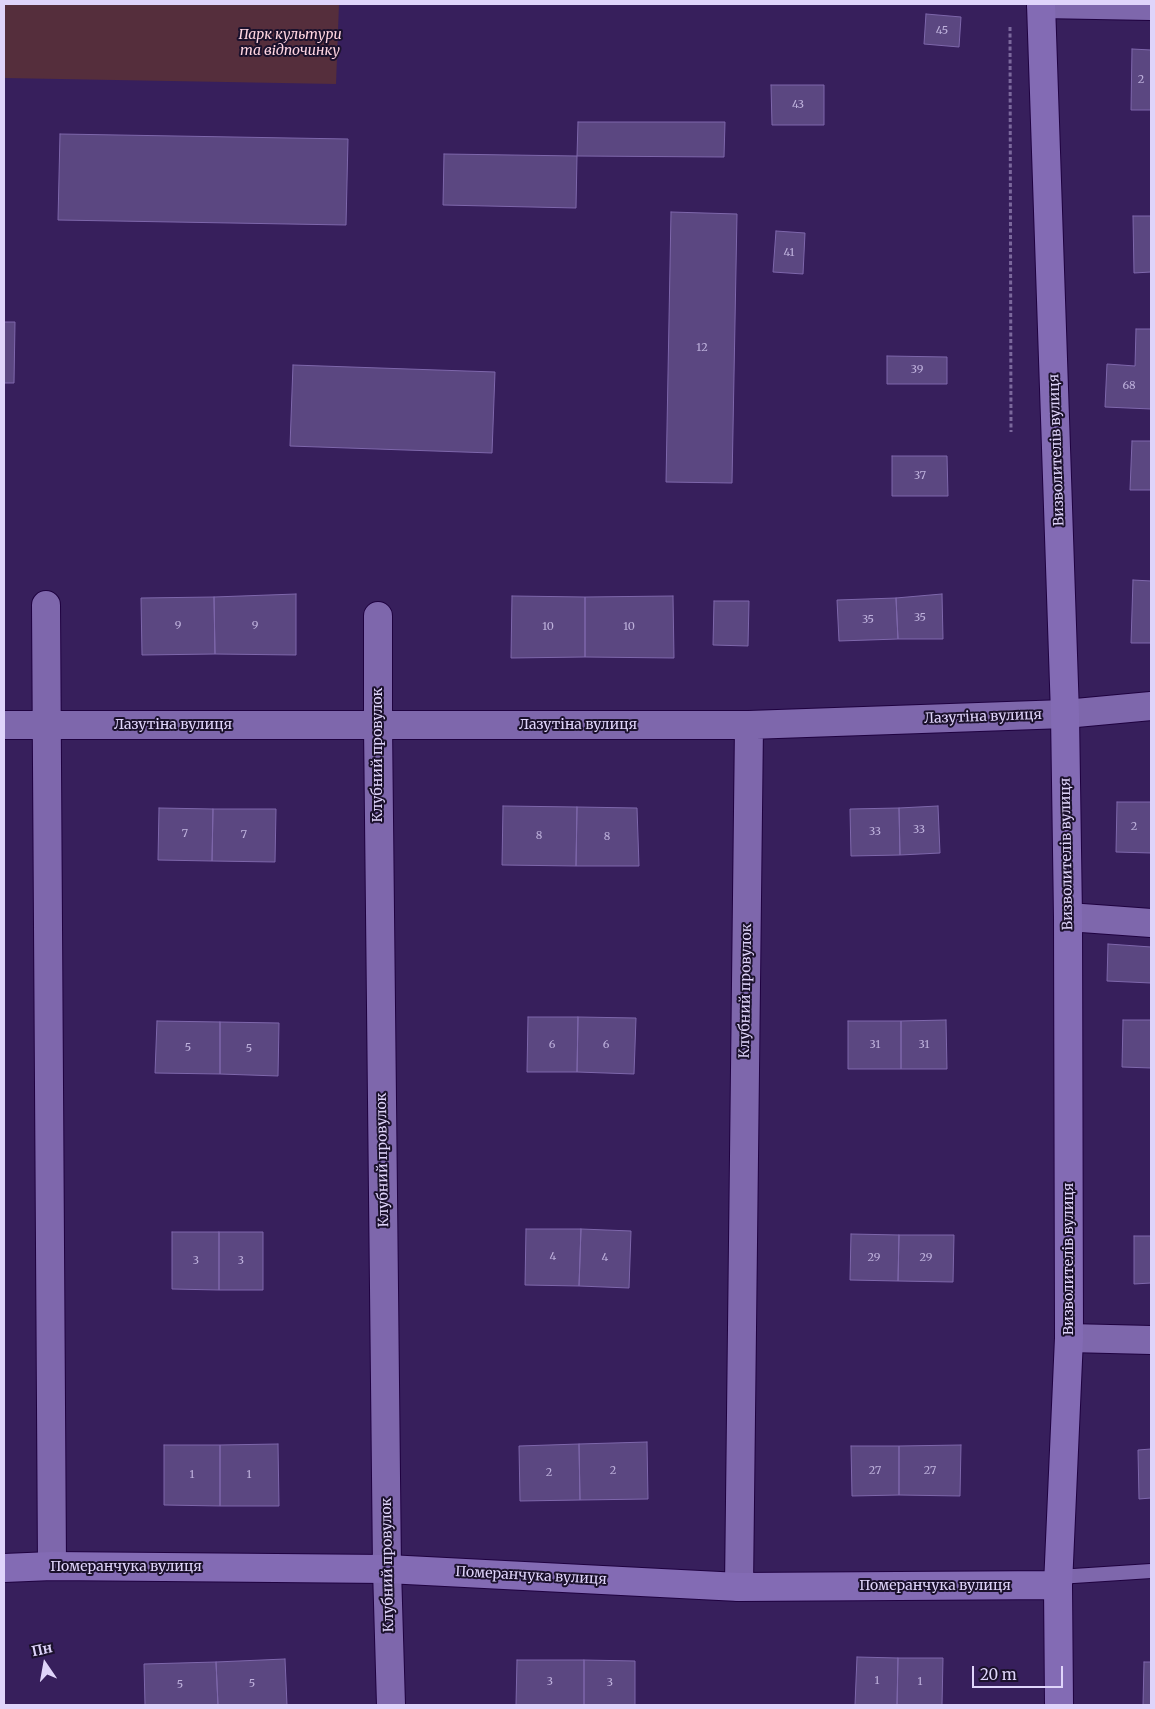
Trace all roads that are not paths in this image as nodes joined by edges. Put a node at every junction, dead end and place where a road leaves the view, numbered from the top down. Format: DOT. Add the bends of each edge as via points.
graph roads {
  1 [pos="1042,4"];
  2 [pos="1151,6"];
  3 [pos="46,605"];
  4 [pos="378,616"];
  5 [pos="1151,706"];
  6 [pos="1066,714"];
  7 [pos="4,725"];
  8 [pos="47,725"];
  9 [pos="378,725"];
  10 [pos="749,725"];
  11 [pos="1068,917"];
  12 [pos="1151,923"];
  13 [pos="1069,1338"];
  14 [pos="1151,1340"];
  15 [pos="52,1566"];
  16 [pos="4,1568"];
  17 [pos="387,1569"];
  18 [pos="1151,1571"];
  19 [pos="1058,1581"];
  20 [pos="739,1587"];
  21 [pos="391,1705"];
  22 [pos="1060,1705"];
  1 -- 2 [label="street"];
  1 -- 6 [label="street, Визволителів вулиця"];
  3 -- 8 [label="street"];
  4 -- 9 [label="street, Клубний провулок"];
  5 -- 6 [label="street, Лазутіна вулиця"];
  6 -- 10 [label="street, Лазутіна вулиця"];
  6 -- 11 [label="street, Визволителів вулиця"];
  7 -- 8 [label="street, Лазутіна вулиця"];
  8 -- 9 [label="street, Лазутіна вулиця"];
  8 -- 15 [label="street"];
  9 -- 10 [label="street, Лазутіна вулиця"];
  9 -- 17 [label="street, Клубний провулок"];
  10 -- 20 [label="street, Клубний провулок"];
  11 -- 12 [label="street"];
  11 -- 13 [label="street, Визволителів вулиця"];
  13 -- 14 [label="street"];
  13 -- 19 [label="street, Визволителів вулиця"];
  15 -- 16 [label="street, Померанчука вулиця"];
  15 -- 17 [label="street, Померанчука вулиця"];
  17 -- 20 [label="street, Померанчука вулиця"];
  17 -- 21 [label="street, Клубний провулок"];
  18 -- 19 [label="lane"];
  19 -- 20 [label="street, Померанчука вулиця"];
  19 -- 22 [label="street, Визволителів вулиця"];
}
